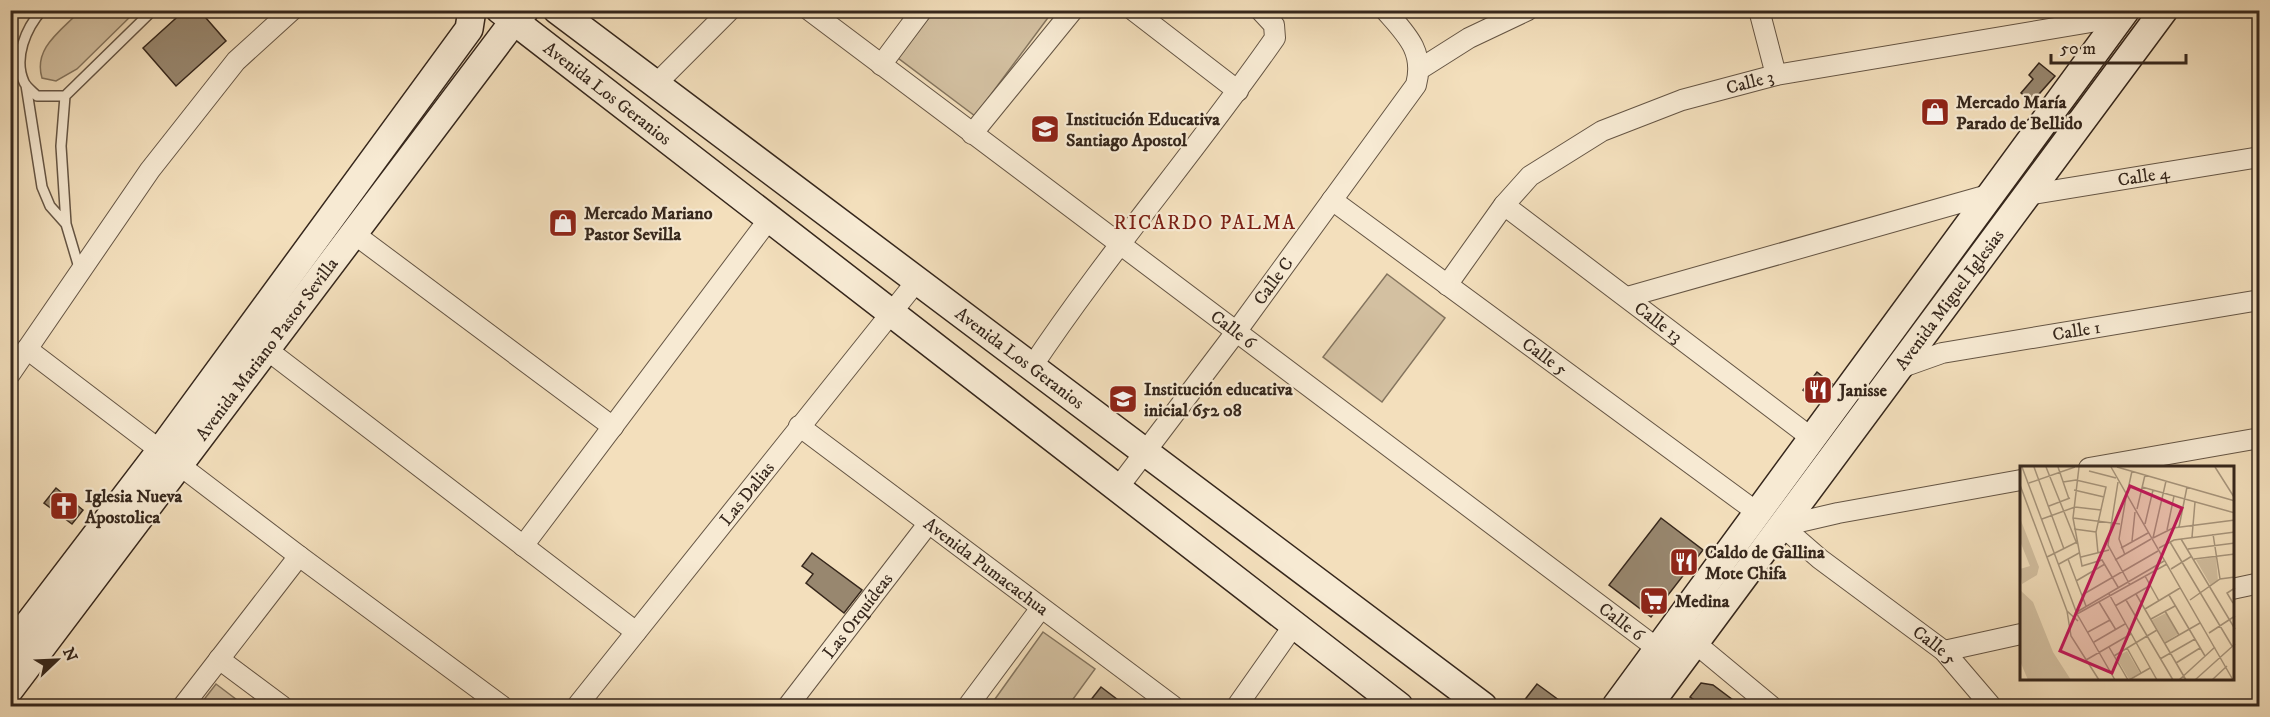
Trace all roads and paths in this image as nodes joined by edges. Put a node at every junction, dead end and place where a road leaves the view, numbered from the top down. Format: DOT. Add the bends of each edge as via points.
graph roads {
  1 [pos="42,10"];
  2 [pos="153,10"];
  3 [pos="292,10"];
  4 [pos="472,10"];
  5 [pos="730,10"];
  6 [pos="809,10"];
  7 [pos="922,10"];
  8 [pos="1073,10"];
  9 [pos="1133,10"];
  10 [pos="1260,10"];
  11 [pos="1385,10"];
  12 [pos="1528,10"];
  13 [pos="1759,10"];
  14 [pos="2164,10"];
  15 [pos="513,14"];
  16 [pos="2123,14"];
  17 [pos="566,17"];
  18 [pos="556,53"];
  19 [pos="881,65"];
  20 [pos="1420,69"];
  21 [pos="1776,75"];
  22 [pos="26,84"];
  23 [pos="655,85"];
  24 [pos="1238,92"];
  25 [pos="66,96"];
  26 [pos="972,134"];
  27 [pos="2259,157"];
  28 [pos="1991,194"];
  29 [pos="2027,195"];
  30 [pos="1332,200"];
  31 [pos="1504,205"];
  32 [pos="770,219"];
  33 [pos="66,224"];
  34 [pos="353,233"];
  35 [pos="1120,245"];
  36 [pos="80,272"];
  37 [pos="916,282"];
  38 [pos="1447,285"];
  39 [pos="1626,297"];
  40 [pos="2259,300"];
  41 [pos="890,312"];
  42 [pos="1236,332"];
  43 [pos="27,349"];
  44 [pos="266,349"];
  45 [pos="1031,368"];
  46 [pos="1897,369"];
  47 [pos="10,374"];
  48 [pos="799,426"];
  49 [pos="613,427"];
  50 [pos="2259,438"];
  51 [pos="1813,439"];
  52 [pos="1144,453"];
  53 [pos="170,457"];
  54 [pos="2100,466"];
  55 [pos="2020,480"];
  56 [pos="1117,489"];
  57 [pos="1758,513"];
  58 [pos="928,524"];
  59 [pos="1782,526"];
  60 [pos="523,546"];
  61 [pos="299,556"];
  62 [pos="2259,583"];
  63 [pos="2234,589"];
  64 [pos="1041,608"];
  65 [pos="1294,625"];
  66 [pos="636,632"];
  67 [pos="2020,634"];
  68 [pos="1695,643"];
  69 [pos="10,648"];
  70 [pos="1658,650"];
  71 [pos="1944,651"];
  72 [pos="219,659"];
  73 [pos="10,689"];
  74 [pos="183,706"];
  75 [pos="282,706"];
  76 [pos="502,706"];
  77 [pos="577,706"];
  78 [pos="788,706"];
  79 [pos="968,706"];
  80 [pos="1173,706"];
  81 [pos="1237,706"];
  82 [pos="1399,706"];
  83 [pos="1483,706"];
  84 [pos="1616,706"];
  85 [pos="1648,706"];
  86 [pos="1772,706"];
  87 [pos="1991,706"];
  1 -- 22 [label="lane" via="27,31 20,64"];
  2 -- 25 [label="lane"];
  3 -- 36 [label="street" via="236,62 150,170"];
  4 -- 53 [label="main road, Avenida Mariano Pastor Sevilla" via="469,29"];
  5 -- 23 [label="street"];
  6 -- 19 [label="street, Calle 6"];
  7 -- 19 [label="street"];
  8 -- 26 [label="street"];
  9 -- 24 [label="street"];
  10 -- 24 [label="street" via="1274,25 1275,38"];
  11 -- 20 [label="street" via="1415,48"];
  12 -- 20 [label="street" via="1469,38"];
  13 -- 21 [label="street"];
  14 -- 29 [label="main road, Avenida Miguel Iglesias"];
  15 -- 18 [label="main road, Avenida Los Geranios"];
  15 -- 34 [label="main road, Avenida Mariano Pastor Sevilla"];
  16 -- 21 [label="street, Calle 3"];
  16 -- 28 [label="main road, Avenida Miguel Iglesias"];
  17 -- 18 [label="main road"];
  17 -- 23 [label="main road, Avenida Los Geranios"];
  18 -- 32 [label="main road, Avenida Los Geranios"];
  19 -- 26 [label="street, Calle 6"];
  20 -- 30 [label="street, Calle C" via="1416,85"];
  21 -- 31 [label="street, Calle 3" via="1682,100 1602,131 1530,176"];
  22 -- 25 [label="lane" via="37,96"];
  22 -- 33 [label="lane" via="42,187 50,206"];
  23 -- 37 [label="main road, Avenida Los Geranios"];
  24 -- 35 [label="street"];
  25 -- 33 [label="lane" via="60,146"];
  26 -- 35 [label="street, Calle 6"];
  27 -- 29 [label="street, Calle 4"];
  28 -- 39 [label="street"];
  28 -- 51 [label="main road, Avenida Miguel Iglesias"];
  29 -- 46 [label="main road, Avenida Miguel Iglesias"];
  30 -- 38 [label="street, Calle 5"];
  30 -- 42 [label="street, Calle C"];
  31 -- 38 [label="street, Calle 3"];
  31 -- 39 [label="street, Calle 13"];
  32 -- 41 [label="main road, Avenida Los Geranios"];
  32 -- 49 [label="street"];
  33 -- 36 [label="lane"];
  34 -- 44 [label="main road, Avenida Mariano Pastor Sevilla"];
  34 -- 49 [label="street"];
  35 -- 42 [label="street, Calle 6"];
  35 -- 45 [label="street"];
  36 -- 43 [label="street"];
  37 -- 41 [label="street, Las Dalias"];
  37 -- 45 [label="main road, Avenida Los Geranios"];
  38 -- 57 [label="street, Calle 5"];
  39 -- 51 [label="street, Calle 13"];
  40 -- 46 [label="street, Calle 1" via="1942,353"];
  41 -- 48 [label="street, Las Dalias"];
  41 -- 56 [label="main road, Avenida Los Geranios"];
  42 -- 52 [label="street, Calle C"];
  42 -- 70 [label="street, Calle 6"];
  43 -- 47 [label="street"];
  43 -- 53 [label="street"];
  44 -- 53 [label="main road, Avenida Mariano Pastor Sevilla"];
  44 -- 60 [label="street"];
  45 -- 52 [label="main road, Avenida Los Geranios"];
  46 -- 59 [label="main road, Avenida Miguel Iglesias"];
  48 -- 58 [label="street, Avenida Pumacachua"];
  48 -- 66 [label="street, Las Dalias"];
  49 -- 60 [label="street"];
  50 -- 54 [label="street"];
  51 -- 57 [label="main road, Avenida Miguel Iglesias"];
  52 -- 56 [label="street, Calle C"];
  52 -- 83 [label="main road, Avenida Los Geranios"];
  53 -- 61 [label="street"];
  53 -- 69 [label="main road, Avenida Mariano Pastor Sevilla"];
  53 -- 73 [label="main road, Avenida Mariano Pastor Sevilla"];
  55 -- 59 [label="street"];
  56 -- 65 [label="main road, Avenida Los Geranios"];
  57 -- 70 [label="main road, Avenida Miguel Iglesias"];
  58 -- 64 [label="street, Avenida Pumacachua"];
  58 -- 78 [label="street, Las Orquídeas"];
  59 -- 68 [label="main road, Avenida Miguel Iglesias"];
  59 -- 71 [label="street, Calle 5"];
  60 -- 66 [label="street"];
  61 -- 72 [label="street"];
  61 -- 76 [label="street"];
  62 -- 63 [label="street"];
  64 -- 79 [label="street"];
  64 -- 80 [label="street, Avenida Pumacachua"];
  65 -- 81 [label="street"];
  65 -- 82 [label="main road, Avenida Los Geranios"];
  66 -- 77 [label="street, Las Dalias"];
  67 -- 71 [label="street"];
  68 -- 85 [label="main road, Avenida Miguel Iglesias"];
  68 -- 86 [label="street"];
  70 -- 84 [label="main road, Avenida Miguel Iglesias"];
  71 -- 87 [label="street, Calle 5"];
  72 -- 74 [label="street"];
  72 -- 75 [label="street"];
}
